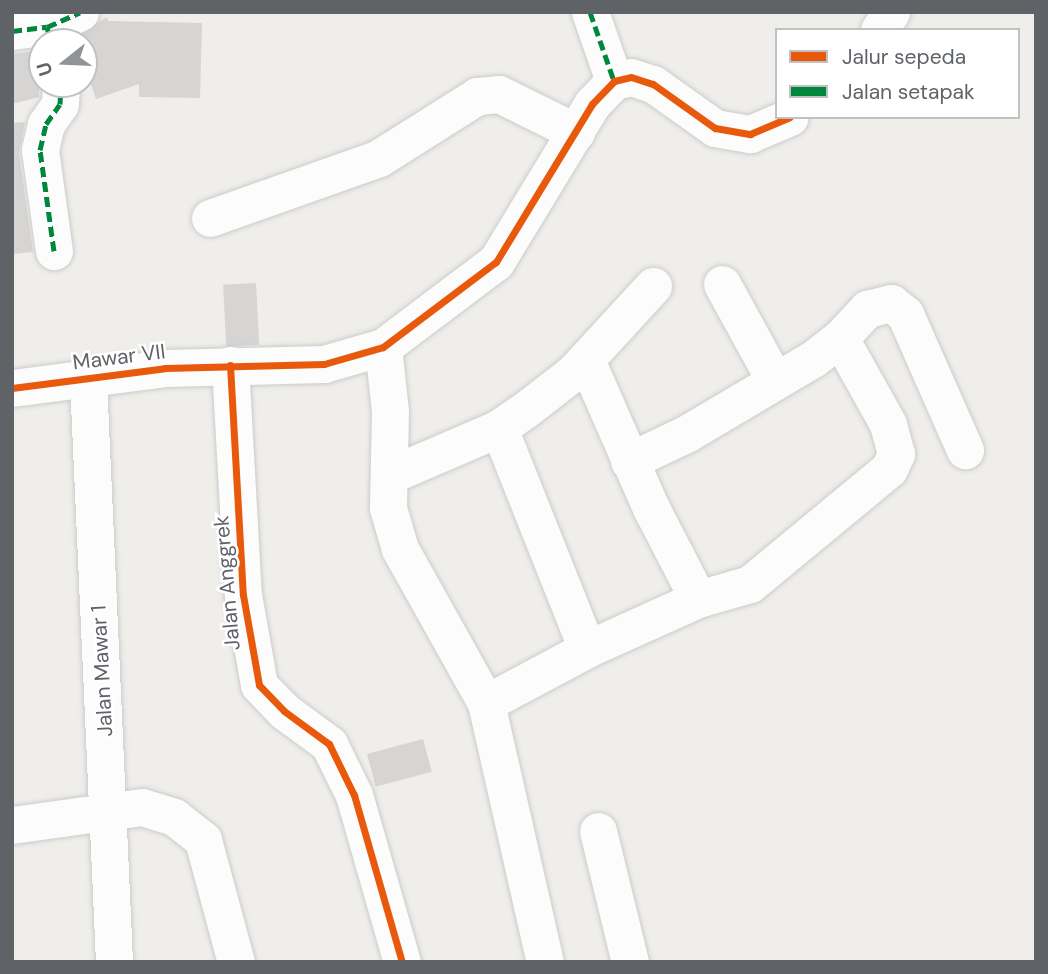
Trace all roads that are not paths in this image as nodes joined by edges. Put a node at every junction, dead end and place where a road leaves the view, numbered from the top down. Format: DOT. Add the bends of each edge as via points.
graph roads {
  1 [pos="80,12"];
  2 [pos="590,12"];
  3 [pos="891,12"];
  4 [pos="47,28"];
  5 [pos="880,28"];
  6 [pos="614,81"];
  7 [pos="60,98"];
  8 [pos="785,119"];
  9 [pos="576,132"];
  10 [pos="210,218"];
  11 [pos="54,251"];
  12 [pos="722,284"];
  13 [pos="653,286"];
  14 [pos="841,338"];
  15 [pos="383,348"];
  16 [pos="586,360"];
  17 [pos="230,365"];
  18 [pos="774,379"];
  19 [pos="88,380"];
  20 [pos="12,388"];
  21 [pos="499,428"];
  22 [pos="965,450"];
  23 [pos="629,461"];
  24 [pos="390,475"];
  25 [pos="698,599"];
  26 [pos="587,649"];
  27 [pos="486,703"];
  28 [pos="109,815"];
  29 [pos="12,825"];
  30 [pos="598,831"];
  31 [pos="114,962"];
  32 [pos="236,962"];
  33 [pos="402,962"];
  34 [pos="545,962"];
  35 [pos="630,962"];
  1 -- 4 [label="street"];
  2 -- 6 [label="street"];
  3 -- 5 [label="street"];
  6 -- 8 [label="street" via="631,77 653,84 715,128 750,134"];
  6 -- 9 [label="street" via="592,104"];
  7 -- 11 [label="street" via="46,124 40,150"];
  9 -- 10 [label="street" via="499,94 477,96 379,158"];
  9 -- 15 [label="street" via="496,262"];
  12 -- 18 [label="street"];
  13 -- 16 [label="street"];
  14 -- 18 [label="street"];
  14 -- 22 [label="street" via="867,309 891,303 905,314"];
  14 -- 25 [label="street" via="887,424 895,454 890,469 750,583"];
  15 -- 17 [label="street, Mawar VII" via="324,364"];
  15 -- 24 [label="street" via="390,411"];
  16 -- 21 [label="street"];
  16 -- 23 [label="street"];
  17 -- 19 [label="street, Mawar VII" via="164,368"];
  17 -- 33 [label="street, Jalan Anggrek" via="243,595 256,676 284,711 328,744 354,795"];
  18 -- 23 [label="street" via="686,434"];
  19 -- 20 [label="street, Mawar VII"];
  19 -- 28 [label="street, Jalan Mawar 1"];
  21 -- 24 [label="street"];
  21 -- 26 [label="street"];
  23 -- 25 [label="street"];
  24 -- 27 [label="street" via="388,508 400,549"];
  25 -- 26 [label="street"];
  26 -- 27 [label="street"];
  27 -- 34 [label="street"];
  28 -- 29 [label="street"];
  28 -- 31 [label="street, Jalan Mawar 1"];
  28 -- 32 [label="street" via="142,807 174,817 204,840"];
  30 -- 35 [label="street"];
}
